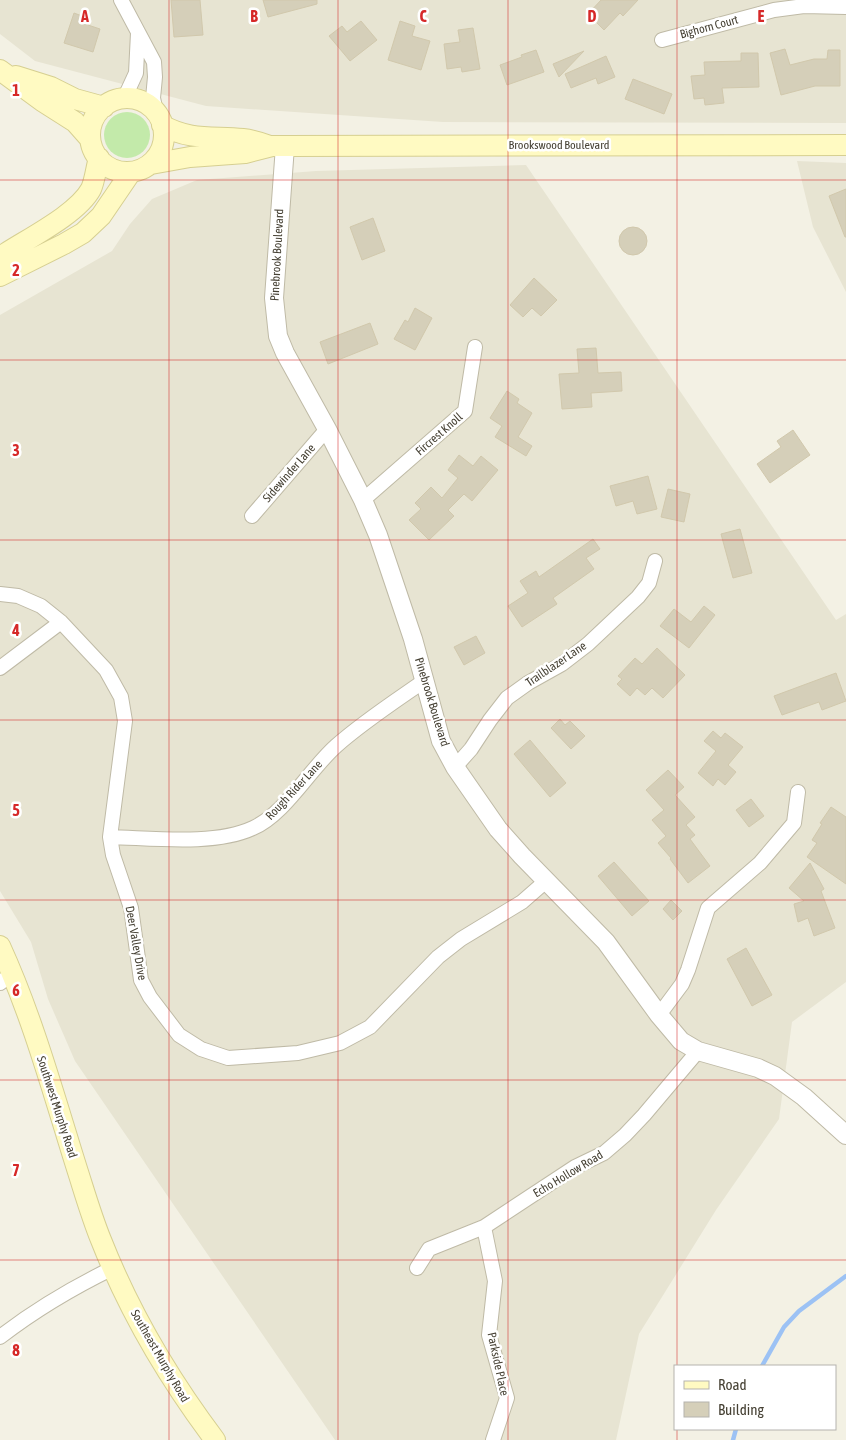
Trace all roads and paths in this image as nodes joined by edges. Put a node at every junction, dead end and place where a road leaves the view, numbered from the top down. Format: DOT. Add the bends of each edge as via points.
graph roads {
  1 [pos="121,0"];
  2 [pos="846,7"];
  3 [pos="138,33"];
  4 [pos="662,40"];
  5 [pos="3,72"];
  6 [pos="124,98"];
  7 [pos="104,106"];
  8 [pos="159,118"];
  9 [pos="90,139"];
  10 [pos="846,145"];
  11 [pos="279,146"];
  12 [pos="99,158"];
  13 [pos="150,164"];
  14 [pos="131,172"];
  15 [pos="0,256"];
  16 [pos="0,276"];
  17 [pos="475,347"];
  18 [pos="327,429"];
  19 [pos="363,500"];
  20 [pos="252,516"];
  21 [pos="655,561"];
  22 [pos="0,594"];
  23 [pos="61,622"];
  24 [pos="0,668"];
  25 [pos="424,681"];
  26 [pos="455,767"];
  27 [pos="798,792"];
  28 [pos="110,837"];
  29 [pos="546,881"];
  30 [pos="0,946"];
  31 [pos="6,978"];
  32 [pos="659,1015"];
  33 [pos="698,1051"];
  34 [pos="846,1135"];
  35 [pos="484,1227"];
  36 [pos="112,1268"];
  37 [pos="417,1268"];
  38 [pos="0,1337"];
  39 [pos="215,1440"];
  40 [pos="492,1440"];
  1 -- 3 [label="street"];
  2 -- 4 [label="street, Bighorn Court" via="804,6 774,10"];
  3 -- 6 [label="street" via="136,74"];
  3 -- 8 [label="street" via="154,62 153,98"];
  5 -- 7 [label="main road" via="51,86 75,99"];
  5 -- 9 [label="main road" via="75,122"];
  6 -- 7 [label="main road"];
  6 -- 8 [label="main road" via="145,103"];
  7 -- 9 [label="main road" via="92,124"];
  8 -- 11 [label="main road, Brookswood Boulevard" via="173,131 190,136 245,139"];
  8 -- 13 [label="main road" via="164,132 162,146"];
  9 -- 12 [label="main road"];
  10 -- 11 [label="main road, Brookswood Boulevard"];
  11 -- 13 [label="main road, Brookswood Boulevard"];
  11 -- 18 [label="street, Pinebrook Boulevard" via="275,319 285,353"];
  12 -- 14 [label="main road" via="110,168"];
  12 -- 15 [label="main road" via="91,189 81,202"];
  13 -- 14 [label="main road"];
  14 -- 16 [label="main road" via="101,216 84,233"];
  17 -- 19 [label="street, Fircrest Knoll" via="465,411"];
  18 -- 19 [label="street, Pinebrook Boulevard"];
  18 -- 20 [label="street, Sidewinder Lane"];
  19 -- 25 [label="street, Pinebrook Boulevard" via="398,592"];
  21 -- 26 [label="street, Trailblazer Lane" via="649,583 638,597 588,644 507,698 471,750"];
  22 -- 23 [label="street, Deer Valley Drive" via="18,596 41,606"];
  23 -- 24 [label="street"];
  23 -- 28 [label="street, Deer Valley Drive" via="106,670 121,697 125,721"];
  25 -- 26 [label="street, Pinebrook Boulevard" via="442,742"];
  25 -- 28 [label="street, Rough Rider Lane" via="335,747 279,809 252,829 208,838"];
  26 -- 29 [label="street, Pinebrook Boulevard" via="498,829"];
  27 -- 32 [label="street" via="794,823 760,863 708,908 682,984"];
  28 -- 29 [label="street, Deer Valley Drive" via="131,908 141,980 150,997 179,1036 201,1050 228,1058 298,1053 340,1043 370,1027 438,957 522,902"];
  29 -- 32 [label="street, Pinebrook Boulevard" via="606,942"];
  30 -- 31 [label="main road, Southwest Murphy Road"];
  31 -- 36 [label="main road, Southwest Murphy Road" via="28,1017"];
  32 -- 33 [label="street, Pinebrook Boulevard" via="681,1041"];
  33 -- 34 [label="street, Pinebrook Boulevard" via="775,1076"];
  33 -- 35 [label="street, Echo Hollow Road" via="644,1115 604,1152 575,1167"];
  35 -- 37 [label="street, Echo Hollow Road" via="429,1249"];
  35 -- 40 [label="street, Parkside Place" via="495,1281 489,1335 507,1398"];
  36 -- 38 [label="street" via="52,1300"];
  36 -- 39 [label="main road, Southeast Murphy Road" via="188,1405"];
}
